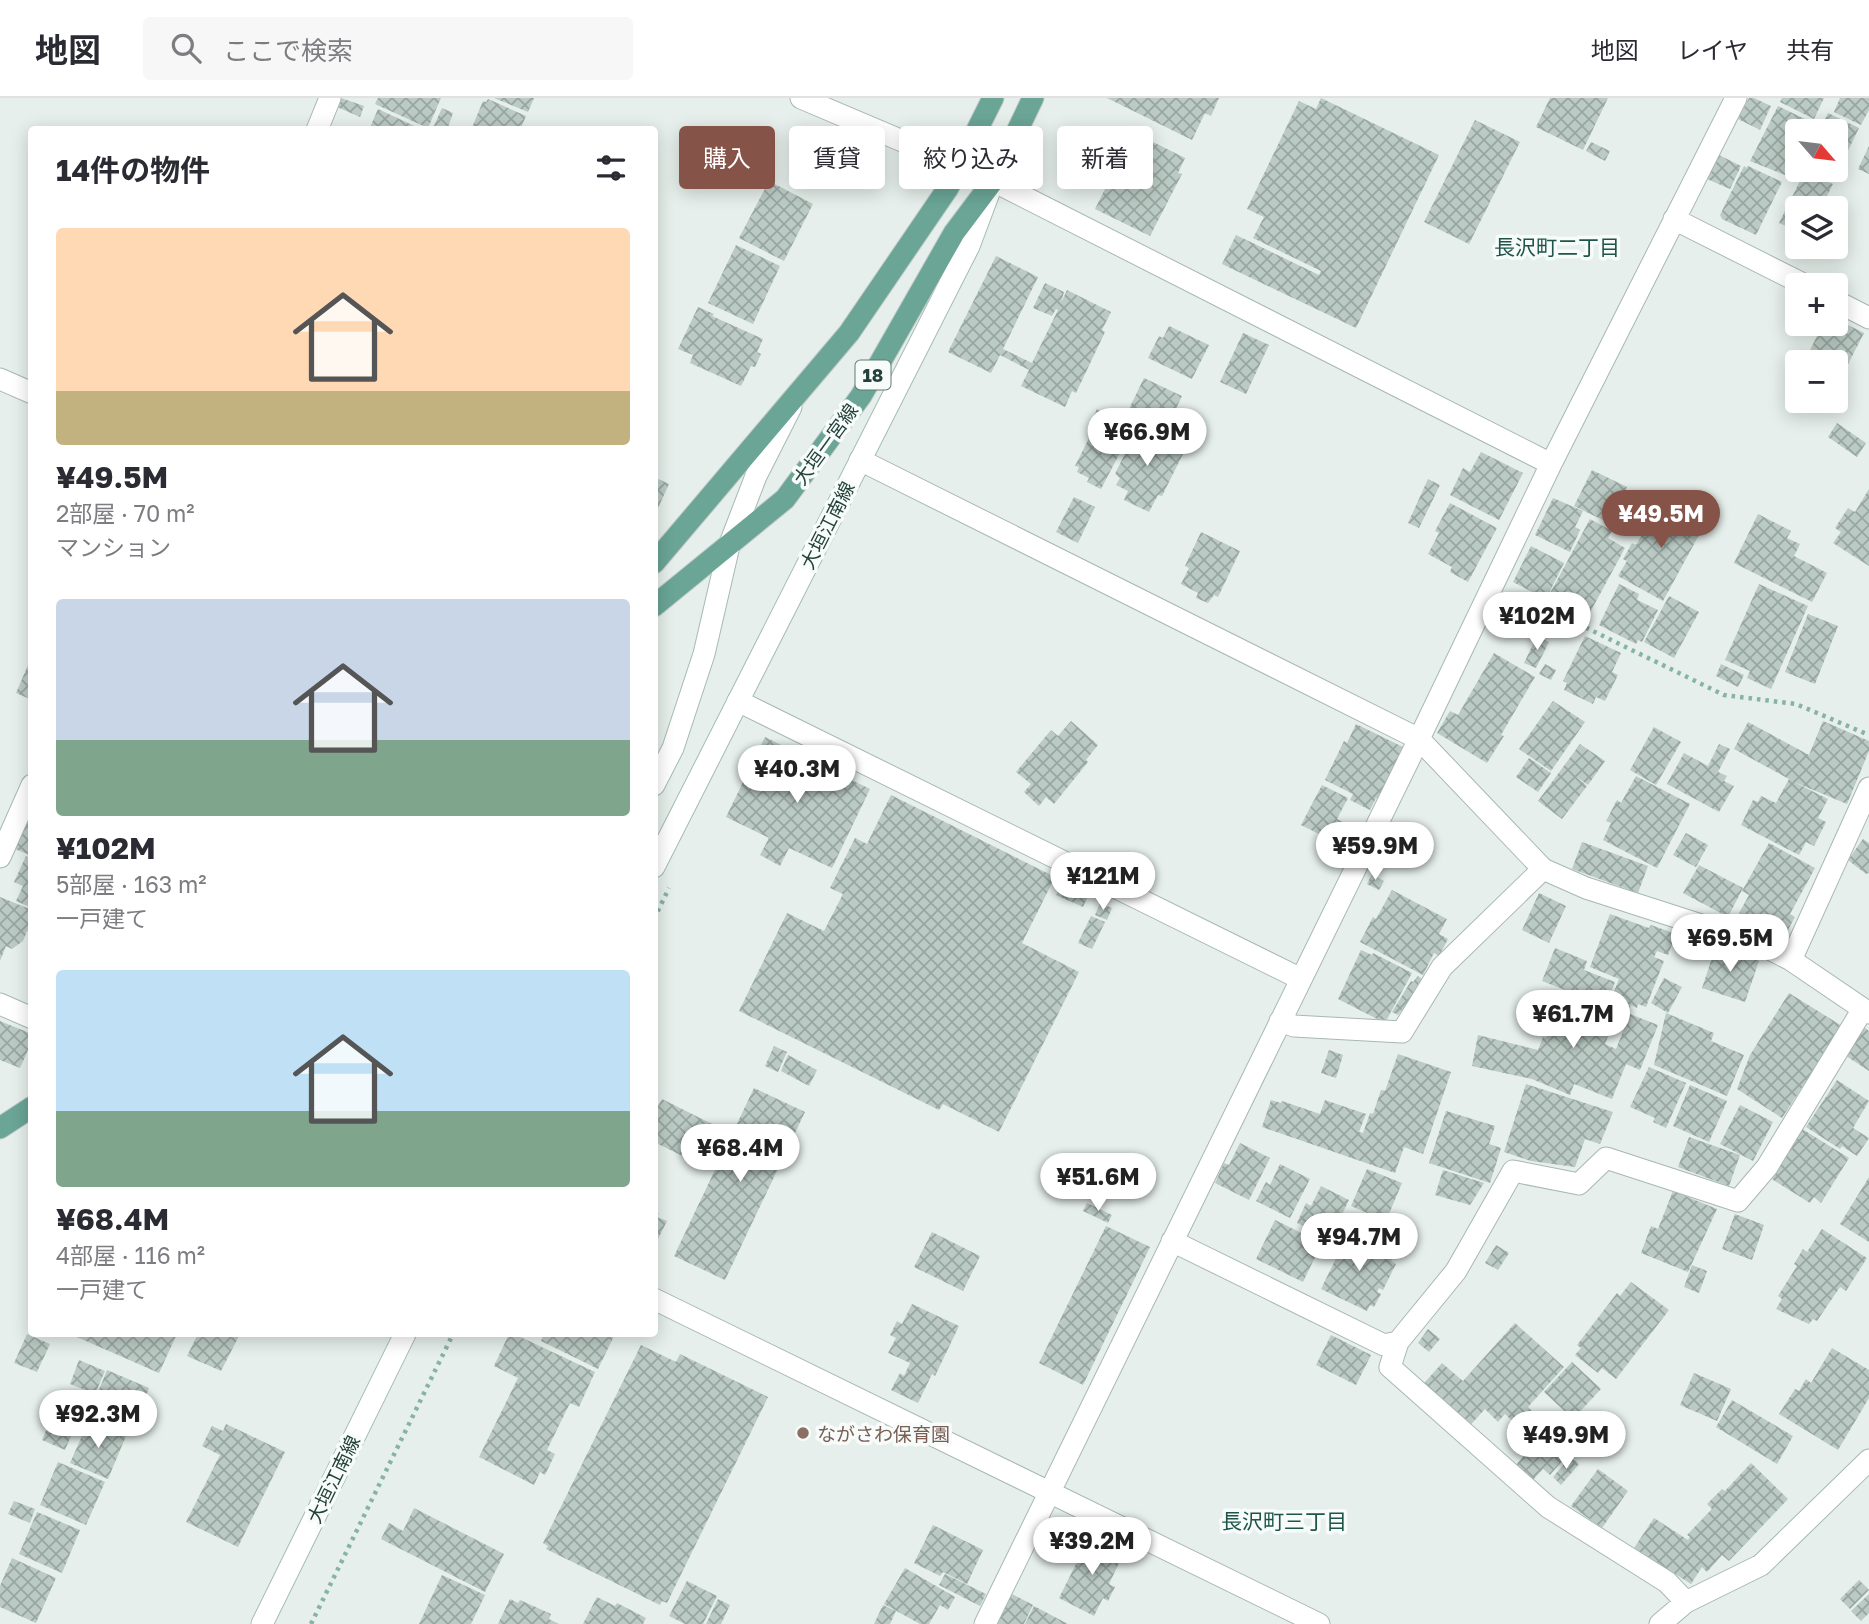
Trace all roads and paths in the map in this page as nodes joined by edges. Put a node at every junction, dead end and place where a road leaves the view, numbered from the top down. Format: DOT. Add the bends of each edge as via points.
graph roads {
  1 [pos="330,98"];
  2 [pos="801,98"];
  3 [pos="993,98"];
  4 [pos="1033,98"];
  5 [pos="1735,98"];
  6 [pos="319,126"];
  7 [pos="979,126"];
  8 [pos="1020,126"];
  9 [pos="899,140"];
  10 [pos="947,189"];
  11 [pos="987,189"];
  12 [pos="990,189"];
  13 [pos="1009,189"];
  14 [pos="1675,219"];
  15 [pos="1785,275"];
  16 [pos="1848,307"];
  17 [pos="1869,318"];
  18 [pos="0,379"];
  19 [pos="28,391"];
  20 [pos="799,393"];
  21 [pos="860,460"];
  22 [pos="1550,464"];
  23 [pos="729,547"];
  24 [pos="658,558"];
  25 [pos="1494,583"];
  26 [pos="658,603"];
  27 [pos="738,701"];
  28 [pos="1869,735"];
  29 [pos="1419,739"];
  30 [pos="658,777"];
  31 [pos="1869,788"];
  32 [pos="28,794"];
  33 [pos="0,857"];
  34 [pos="658,859"];
  35 [pos="1543,869"];
  36 [pos="1791,960"];
  37 [pos="1301,979"];
  38 [pos="0,1004"];
  39 [pos="1866,1011"];
  40 [pos="28,1016"];
  41 [pos="1280,1021"];
  42 [pos="28,1110"];
  43 [pos="0,1128"];
  44 [pos="1172,1241"];
  45 [pos="658,1301"];
  46 [pos="404,1337"];
  47 [pos="452,1337"];
  48 [pos="1398,1342"];
  49 [pos="1869,1460"];
  50 [pos="1049,1492"];
  51 [pos="1686,1602"];
  52 [pos="262,1624"];
  53 [pos="311,1624"];
  54 [pos="985,1624"];
  55 [pos="1319,1624"];
  56 [pos="1660,1624"];
  1 -- 6 [label="street"];
  2 -- 9 [label="street"];
  3 -- 7 [label="main road, 18"];
  4 -- 8 [label="main road, 大垣一宮線 / 18"];
  5 -- 14 [label="street"];
  10 -- 20 [label="main road, 18" via="849,333"];
  11 -- 23 [label="main road, 大垣一宮線 / 18" via="954,233 861,396 785,499"];
  12 -- 21 [label="street, 大垣江南線" via="969,246"];
  13 -- 22 [label="street"];
  14 -- 15 [label="street"];
  14 -- 22 [label="street"];
  16 -- 17 [label="street"];
  18 -- 19 [label="street"];
  20 -- 23 [label="street" via="756,476"];
  20 -- 24 [label="main road, 18"];
  21 -- 27 [label="street, 大垣江南線"];
  21 -- 29 [label="street"];
  22 -- 25 [label="street"];
  23 -- 26 [label="main road, 大垣一宮線 / 18"];
  23 -- 30 [label="street" via="704,654 673,748"];
  25 -- 28 [label="path" via="1724,695 1796,704"];
  25 -- 29 [label="street"];
  27 -- 34 [label="street, 大垣江南線"];
  27 -- 37 [label="street"];
  29 -- 35 [label="street"];
  29 -- 37 [label="street"];
  31 -- 36 [label="street"];
  32 -- 33 [label="street"];
  35 -- 36 [label="street" via="1586,888 1760,944"];
  35 -- 41 [label="street" via="1442,967 1402,1032 1294,1026"];
  36 -- 39 [label="street"];
  37 -- 41 [label="street"];
  38 -- 40 [label="street"];
  39 -- 48 [label="street" via="1767,1167 1738,1201 1605,1158 1579,1184 1513,1171 1456,1272"];
  41 -- 44 [label="street"];
  42 -- 43 [label="main road"];
  44 -- 48 [label="street" via="1384,1345"];
  44 -- 50 [label="street"];
  45 -- 50 [label="street"];
  46 -- 52 [label="street, 大垣江南線"];
  47 -- 53 [label="path"];
  48 -- 51 [label="street" via="1390,1367 1548,1507 1667,1582"];
  49 -- 51 [label="street" via="1761,1564"];
  50 -- 54 [label="street"];
  50 -- 55 [label="street"];
  51 -- 56 [label="street"];
}
